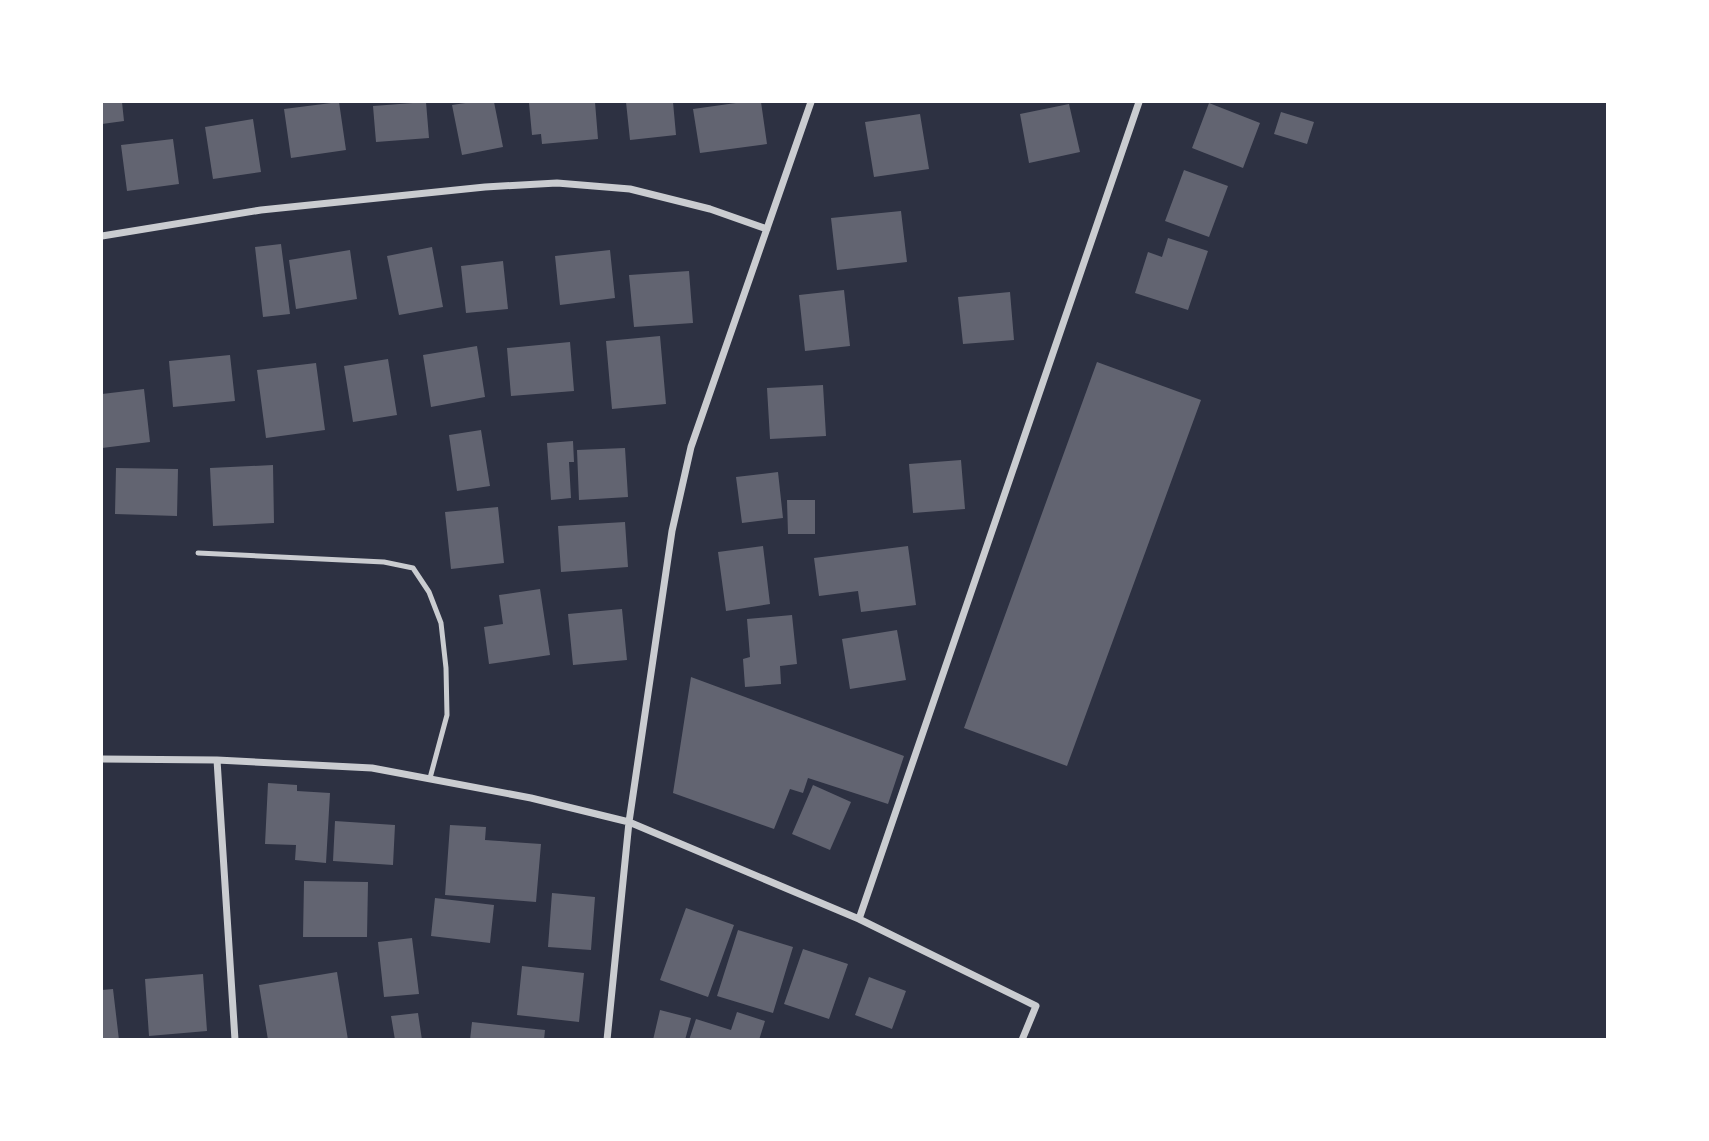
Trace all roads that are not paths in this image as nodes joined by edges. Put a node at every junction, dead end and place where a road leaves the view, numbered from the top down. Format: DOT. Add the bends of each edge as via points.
graph roads {
  1 [pos="811,102"];
  2 [pos="1139,102"];
  3 [pos="767,229"];
  4 [pos="102,236"];
  5 [pos="198,553"];
  6 [pos="102,759"];
  7 [pos="218,760"];
  8 [pos="430,778"];
  9 [pos="629,822"];
  10 [pos="859,919"];
  11 [pos="235,1040"];
  12 [pos="607,1040"];
  13 [pos="1022,1040"];
  1 -- 3 [label="street"];
  2 -- 10 [label="street"];
  3 -- 4 [label="street" via="630,189 556,183 261,210"];
  3 -- 9 [label="street" via="691,447 671,531"];
  5 -- 8 [label="lane" via="384,562 413,568 441,623 446,668 447,715"];
  6 -- 7 [label="street"];
  7 -- 8 [label="street" via="372,768"];
  7 -- 11 [label="street"];
  8 -- 9 [label="street"];
  9 -- 10 [label="street"];
  9 -- 12 [label="street"];
  10 -- 13 [label="street" via="1036,1006"];
}
